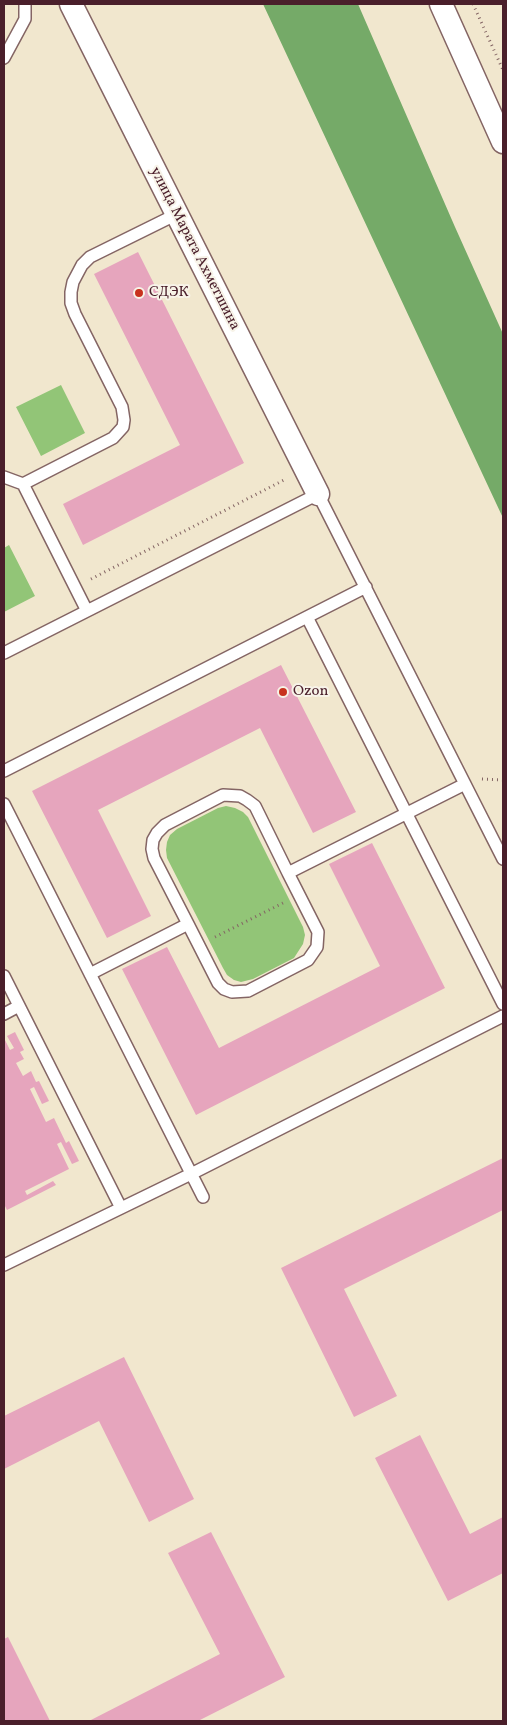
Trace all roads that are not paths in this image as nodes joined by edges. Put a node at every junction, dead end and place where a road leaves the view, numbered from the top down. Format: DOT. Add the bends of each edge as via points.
graph roads {
  1 [pos="25,4"];
  2 [pos="71,4"];
  3 [pos="441,4"];
  4 [pos="4,58"];
  5 [pos="503,142"];
  6 [pos="177,214"];
  7 [pos="4,477"];
  8 [pos="23,484"];
  9 [pos="318,494"];
  10 [pos="366,587"];
  11 [pos="87,611"];
  12 [pos="307,617"];
  13 [pos="4,653"];
  14 [pos="4,771"];
  15 [pos="465,784"];
  16 [pos="4,804"];
  17 [pos="407,813"];
  18 [pos="503,859"];
  19 [pos="288,873"];
  20 [pos="188,924"];
  21 [pos="90,974"];
  22 [pos="4,976"];
  23 [pos="503,1004"];
  24 [pos="19,1006"];
  25 [pos="4,1014"];
  26 [pos="503,1016"];
  27 [pos="191,1174"];
  28 [pos="203,1197"];
  29 [pos="121,1208"];
  30 [pos="4,1266"];
  1 -- 4 [label="lane" via="22,24"];
  2 -- 6 [label="street, улица Марата Ахметшина"];
  3 -- 5 [label="street"];
  6 -- 8 [label="lane" via="90,258 73,282 71,292 75,314 122,407 122,427 113,438"];
  6 -- 9 [label="street, улица Марата Ахметшина"];
  7 -- 8 [label="lane"];
  8 -- 11 [label="lane"];
  9 -- 10 [label="lane"];
  9 -- 11 [label="lane"];
  10 -- 12 [label="lane"];
  10 -- 15 [label="lane"];
  11 -- 13 [label="lane"];
  12 -- 14 [label="lane"];
  12 -- 17 [label="lane"];
  15 -- 17 [label="lane"];
  15 -- 18 [label="lane"];
  16 -- 21 [label="lane"];
  17 -- 19 [label="lane"];
  17 -- 23 [label="lane"];
  19 -- 20 [label="lane" via="318,932 317,947 308,960 248,991 238,993 224,989 218,983"];
  19 -- 20 [label="lane" via="254,806 231,794 215,799 165,825 153,840 154,858"];
  20 -- 21 [label="lane"];
  21 -- 27 [label="lane"];
  22 -- 24 [label="lane"];
  24 -- 25 [label="lane"];
  24 -- 29 [label="lane"];
  26 -- 27 [label="lane"];
  27 -- 28 [label="lane"];
  27 -- 29 [label="lane"];
  29 -- 30 [label="lane"];
}
